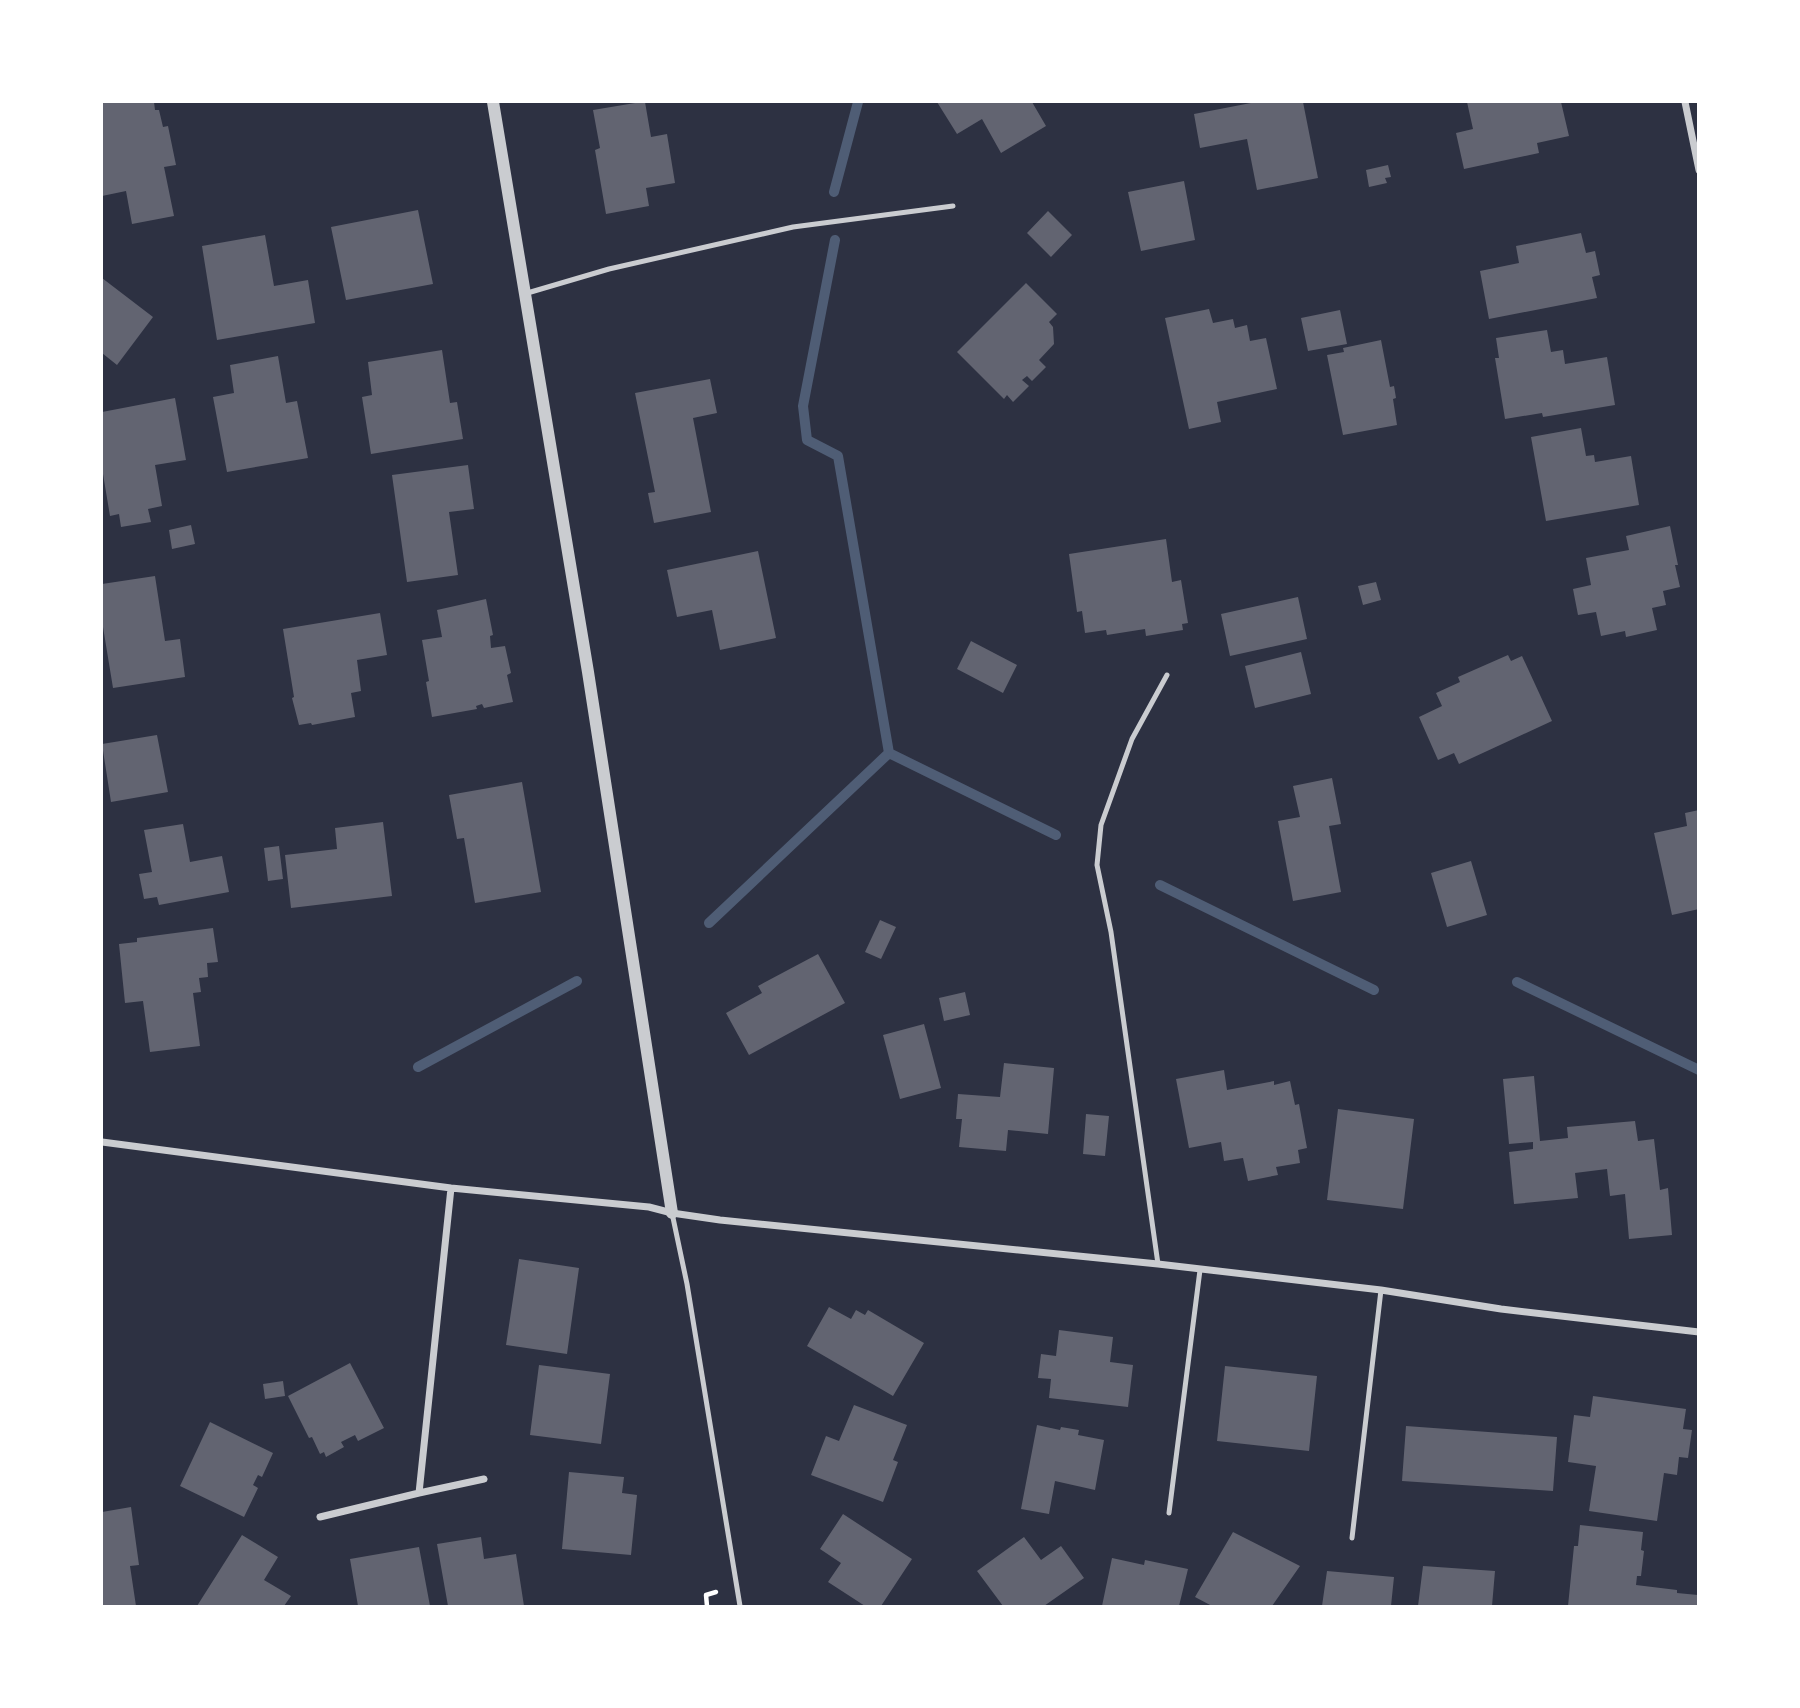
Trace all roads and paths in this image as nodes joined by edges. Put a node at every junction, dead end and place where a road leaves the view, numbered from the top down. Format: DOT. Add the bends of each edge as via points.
graph roads {
  1 [pos="493,102"];
  2 [pos="1685,102"];
  3 [pos="1697,152"];
  4 [pos="1699,170"];
  5 [pos="953,206"];
  6 [pos="524,294"];
  7 [pos="1167,675"];
  8 [pos="102,1142"];
  9 [pos="451,1188"];
  10 [pos="672,1213"];
  11 [pos="1158,1265"];
  12 [pos="1200,1270"];
  13 [pos="1381,1290"];
  14 [pos="1699,1332"];
  15 [pos="484,1479"];
  16 [pos="419,1493"];
  17 [pos="1169,1513"];
  18 [pos="320,1517"];
  19 [pos="1352,1538"];
  20 [pos="740,1606"];
  1 -- 6 [label="street"];
  2 -- 3 [label="street"];
  3 -- 4 [label="street"];
  5 -- 6 [label="lane" via="793,227 609,269"];
  6 -- 10 [label="street"];
  7 -- 11 [label="lane" via="1132,739 1101,825 1097,866 1111,932"];
  8 -- 9 [label="street"];
  9 -- 10 [label="street"];
  9 -- 16 [label="street"];
  10 -- 11 [label="street"];
  10 -- 20 [label="lane"];
  11 -- 12 [label="street"];
  12 -- 13 [label="street"];
  12 -- 17 [label="lane"];
  13 -- 14 [label="street"];
  13 -- 19 [label="lane"];
  15 -- 16 [label="street"];
  16 -- 18 [label="street"];
}
